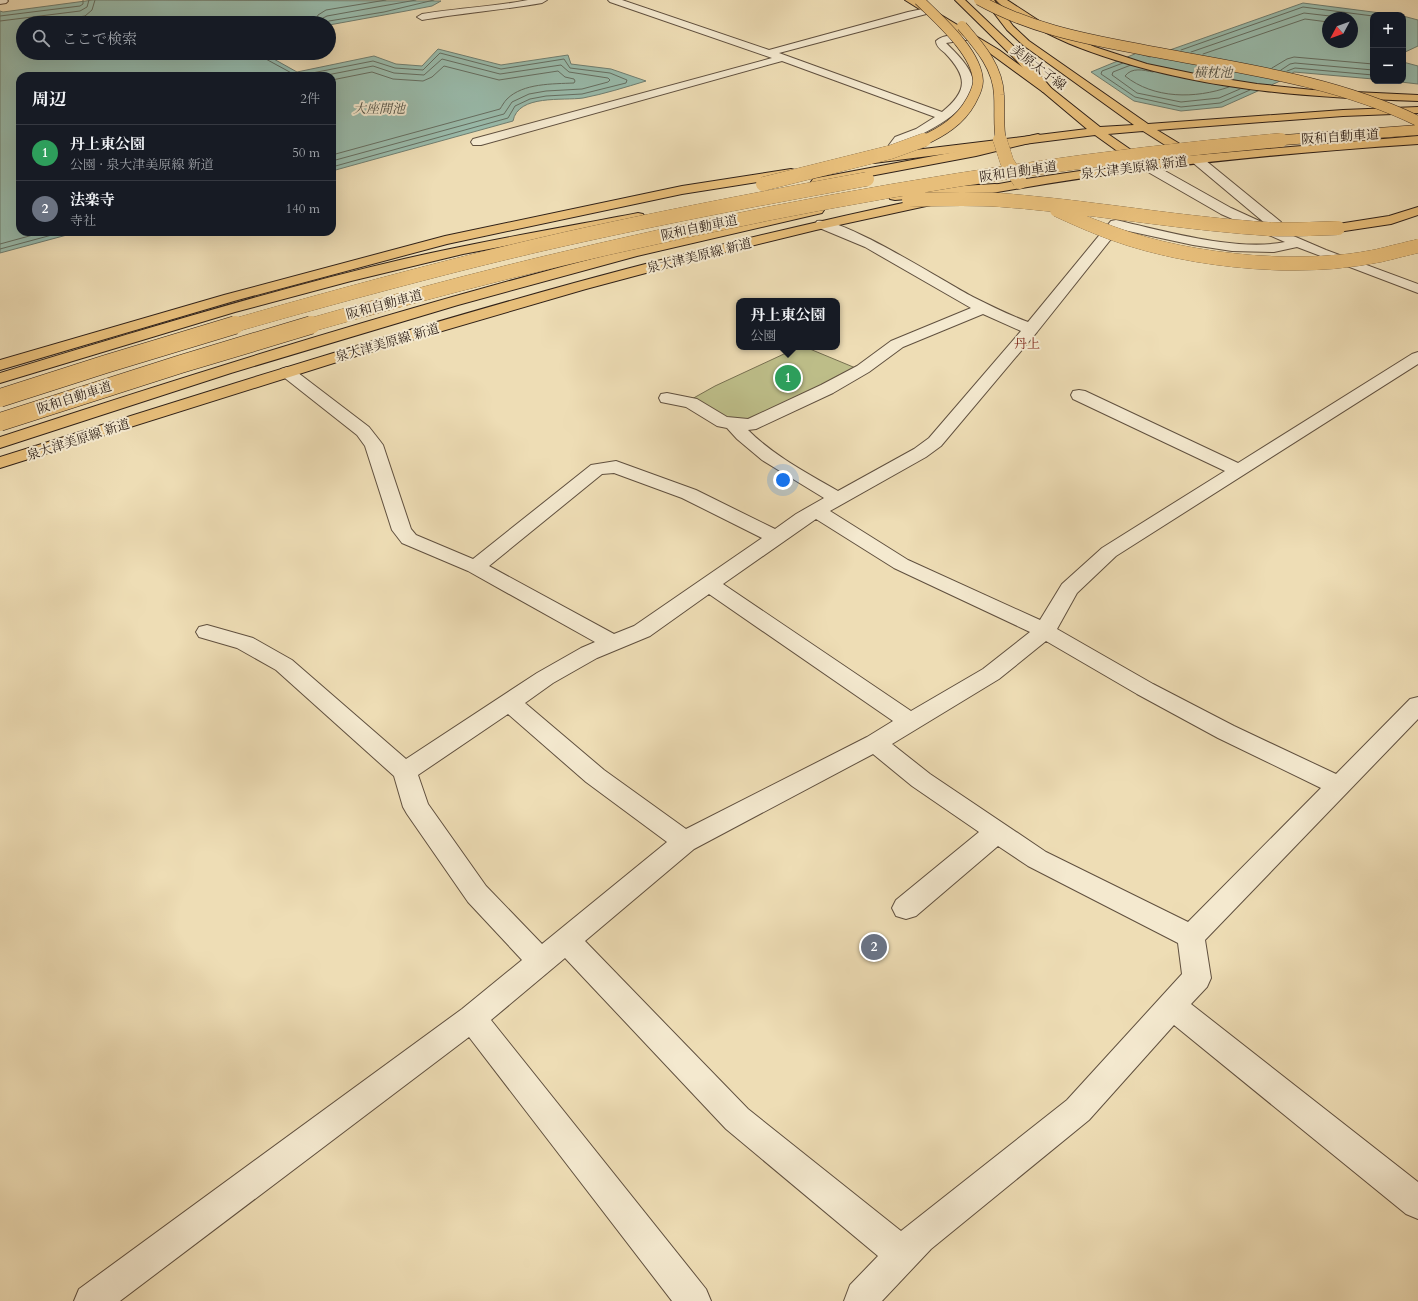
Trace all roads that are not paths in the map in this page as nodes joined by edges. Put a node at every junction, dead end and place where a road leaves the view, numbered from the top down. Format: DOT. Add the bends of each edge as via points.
graph roads {
  1 [pos="542,0"];
  2 [pos="613,0"];
  3 [pos="643,0"];
  4 [pos="910,0"];
  5 [pos="919,0"];
  6 [pos="936,0"];
  7 [pos="960,0"];
  8 [pos="978,0"];
  9 [pos="989,0"];
  10 [pos="1001,0"];
  11 [pos="625,4"];
  12 [pos="927,11"];
  13 [pos="422,17"];
  14 [pos="1010,28"];
  15 [pos="969,37"];
  16 [pos="768,53"];
  17 [pos="783,58"];
  18 [pos="1047,90"];
  19 [pos="1418,98"];
  20 [pos="1418,110"];
  21 [pos="944,116"];
  22 [pos="1418,120"];
  23 [pos="1146,128"];
  24 [pos="1418,130"];
  25 [pos="1097,131"];
  26 [pos="1038,138"];
  27 [pos="1418,140"];
  28 [pos="477,142"];
  29 [pos="1094,147"];
  30 [pos="900,155"];
  31 [pos="1019,156"];
  32 [pos="1196,159"];
  33 [pos="1145,165"];
  34 [pos="995,188"];
  35 [pos="1418,211"];
  36 [pos="822,224"];
  37 [pos="1298,243"];
  38 [pos="1418,246"];
  39 [pos="467,262"];
  40 [pos="485,276"];
  41 [pos="1418,289"];
  42 [pos="982,309"];
  43 [pos="1031,329"];
  44 [pos="0,365"];
  45 [pos="1413,366"];
  46 [pos="287,372"];
  47 [pos="0,378"];
  48 [pos="1079,396"];
  49 [pos="0,398"];
  50 [pos="666,398"];
  51 [pos="0,422"];
  52 [pos="732,424"];
  53 [pos="0,443"];
  54 [pos="0,463"];
  55 [pos="1238,470"];
  56 [pos="837,498"];
  57 [pos="816,510"];
  58 [pos="776,537"];
  59 [pos="475,567"];
  60 [pos="709,584"];
  61 [pos="1045,631"];
  62 [pos="207,632"];
  63 [pos="613,643"];
  64 [pos="510,702"];
  65 [pos="1417,708"];
  66 [pos="911,722"];
  67 [pos="875,743"];
  68 [pos="405,772"];
  69 [pos="1339,786"];
  70 [pos="997,832"];
  71 [pos="685,842"];
  72 [pos="906,908"];
  73 [pos="1191,937"];
  74 [pos="567,941"];
  75 [pos="541,961"];
  76 [pos="1172,1006"];
  77 [pos="472,1018"];
  78 [pos="1418,1203"];
  79 [pos="902,1254"];
  80 [pos="91,1301"];
  81 [pos="694,1301"];
  82 [pos="862,1301"];
  1 -- 13 [label="street"];
  2 -- 11 [label="street"];
  3 -- 11 [label="street"];
  4 -- 12 [label="main road, 美原太子線"];
  5 -- 39 [label="main road, bridge" via="954,36 970,60 978,80 969,107 962,116 936,134 918,143 872,158 623,217"];
  6 -- 38 [label="main road, bridge" via="982,49 997,78 999,124 1006,164 1033,195 1050,207 1129,239 1248,261 1330,262 1395,253"];
  7 -- 18 [label="main road" via="1020,58"];
  8 -- 14 [label="main road"];
  8 -- 22 [label="main road, bridge" via="1006,14 1052,30 1323,87 1382,105"];
  9 -- 14 [label="main road, 美原太子線"];
  10 -- 19 [label="main road, bridge" via="1030,21 1068,40 1117,58 1173,72 1238,84 1305,92"];
  11 -- 16 [label="street"];
  12 -- 15 [label="main road, 美原太子線"];
  12 -- 16 [label="street"];
  14 -- 23 [label="main road, 美原太子線" via="1050,62"];
  15 -- 18 [label="main road, 美原太子線" via="995,52"];
  15 -- 21 [label="street" via="947,39 941,44 958,60 966,72 968,83 963,99"];
  16 -- 17 [label="street"];
  17 -- 21 [label="street"];
  17 -- 28 [label="street"];
  18 -- 25 [label="main road, 美原太子線"];
  20 -- 23 [label="main road"];
  21 -- 30 [label="street" via="899,140 895,144"];
  22 -- 29 [label="main road, 阪和自動車道, bridge" via="1241,131"];
  23 -- 25 [label="main road"];
  23 -- 32 [label="main road, 美原太子線"];
  24 -- 40 [label="main road, 阪和自動車道, bridge" via="1160,152 950,180 734,219"];
  25 -- 26 [label="main road"];
  25 -- 33 [label="main road, 美原太子線"];
  26 -- 30 [label="main road"];
  26 -- 47 [label="main road" via="464,250 217,313"];
  27 -- 32 [label="main road, 泉大津美原線 新道" via="1288,149"];
  30 -- 44 [label="main road" via="682,190 445,240 229,298"];
  31 -- 39 [label="main road, 阪和自動車道, bridge" via="929,169 715,207"];
  32 -- 33 [label="main road, 泉大津美原線 新道"];
  32 -- 37 [label="street"];
  33 -- 34 [label="main road, 泉大津美原線 新道" via="1042,178"];
  33 -- 37 [label="street" via="1226,211"];
  34 -- 36 [label="main road, 泉大津美原線 新道"];
  34 -- 53 [label="main road" via="928,192 828,207 606,260 295,348"];
  35 -- 40 [label="main road, bridge" via="1383,221 1338,228 1269,229 1024,201 932,198 869,204 750,223"];
  36 -- 42 [label="street" via="868,244"];
  36 -- 46 [label="main road, 泉大津美原線 新道" via="596,280"];
  37 -- 41 [label="street"];
  37 -- 43 [label="street" via="1272,248 1241,248 1166,236 1116,224"];
  39 -- 49 [label="main road, 阪和自動車道, bridge" via="181,341"];
  40 -- 51 [label="main road, 阪和自動車道, bridge" via="199,357"];
  42 -- 43 [label="street"];
  42 -- 52 [label="street" via="897,344 863,369 827,389 750,425"];
  43 -- 56 [label="street" via="935,442 920,453"];
  45 -- 55 [label="street"];
  46 -- 54 [label="main road, 泉大津美原線 新道"];
  46 -- 59 [label="street" via="363,430 374,445 402,530 409,540"];
  48 -- 55 [label="street"];
  50 -- 52 [label="street" via="691,403 723,422"];
  52 -- 56 [label="street" via="775,462"];
  55 -- 61 [label="street" via="1109,552 1069,589"];
  56 -- 57 [label="street"];
  57 -- 58 [label="street"];
  57 -- 61 [label="street" via="901,564"];
  58 -- 59 [label="street" via="689,494 616,467 597,469"];
  58 -- 60 [label="street"];
  59 -- 63 [label="street"];
  60 -- 63 [label="street" via="642,631"];
  60 -- 66 [label="street"];
  61 -- 66 [label="street" via="991,674"];
  61 -- 69 [label="street" via="1226,732"];
  62 -- 68 [label="street" via="245,643 284,665"];
  63 -- 64 [label="street" via="583,656"];
  64 -- 68 [label="street"];
  64 -- 71 [label="street" via="595,776"];
  65 -- 69 [label="street"];
  66 -- 67 [label="street"];
  67 -- 70 [label="street" via="921,780"];
  67 -- 71 [label="street"];
  68 -- 75 [label="street" via="416,807 477,894"];
  69 -- 73 [label="street"];
  70 -- 72 [label="street"];
  70 -- 73 [label="street" via="1036,859"];
  71 -- 74 [label="street"];
  73 -- 76 [label="street" via="1197,978"];
  74 -- 75 [label="street"];
  74 -- 79 [label="street" via="737,1119"];
  75 -- 77 [label="street"];
  76 -- 78 [label="street"];
  76 -- 79 [label="street" via="1078,1110 919,1236"];
  77 -- 80 [label="street"];
  77 -- 81 [label="street"];
  79 -- 82 [label="street" via="862,1297"];
}
